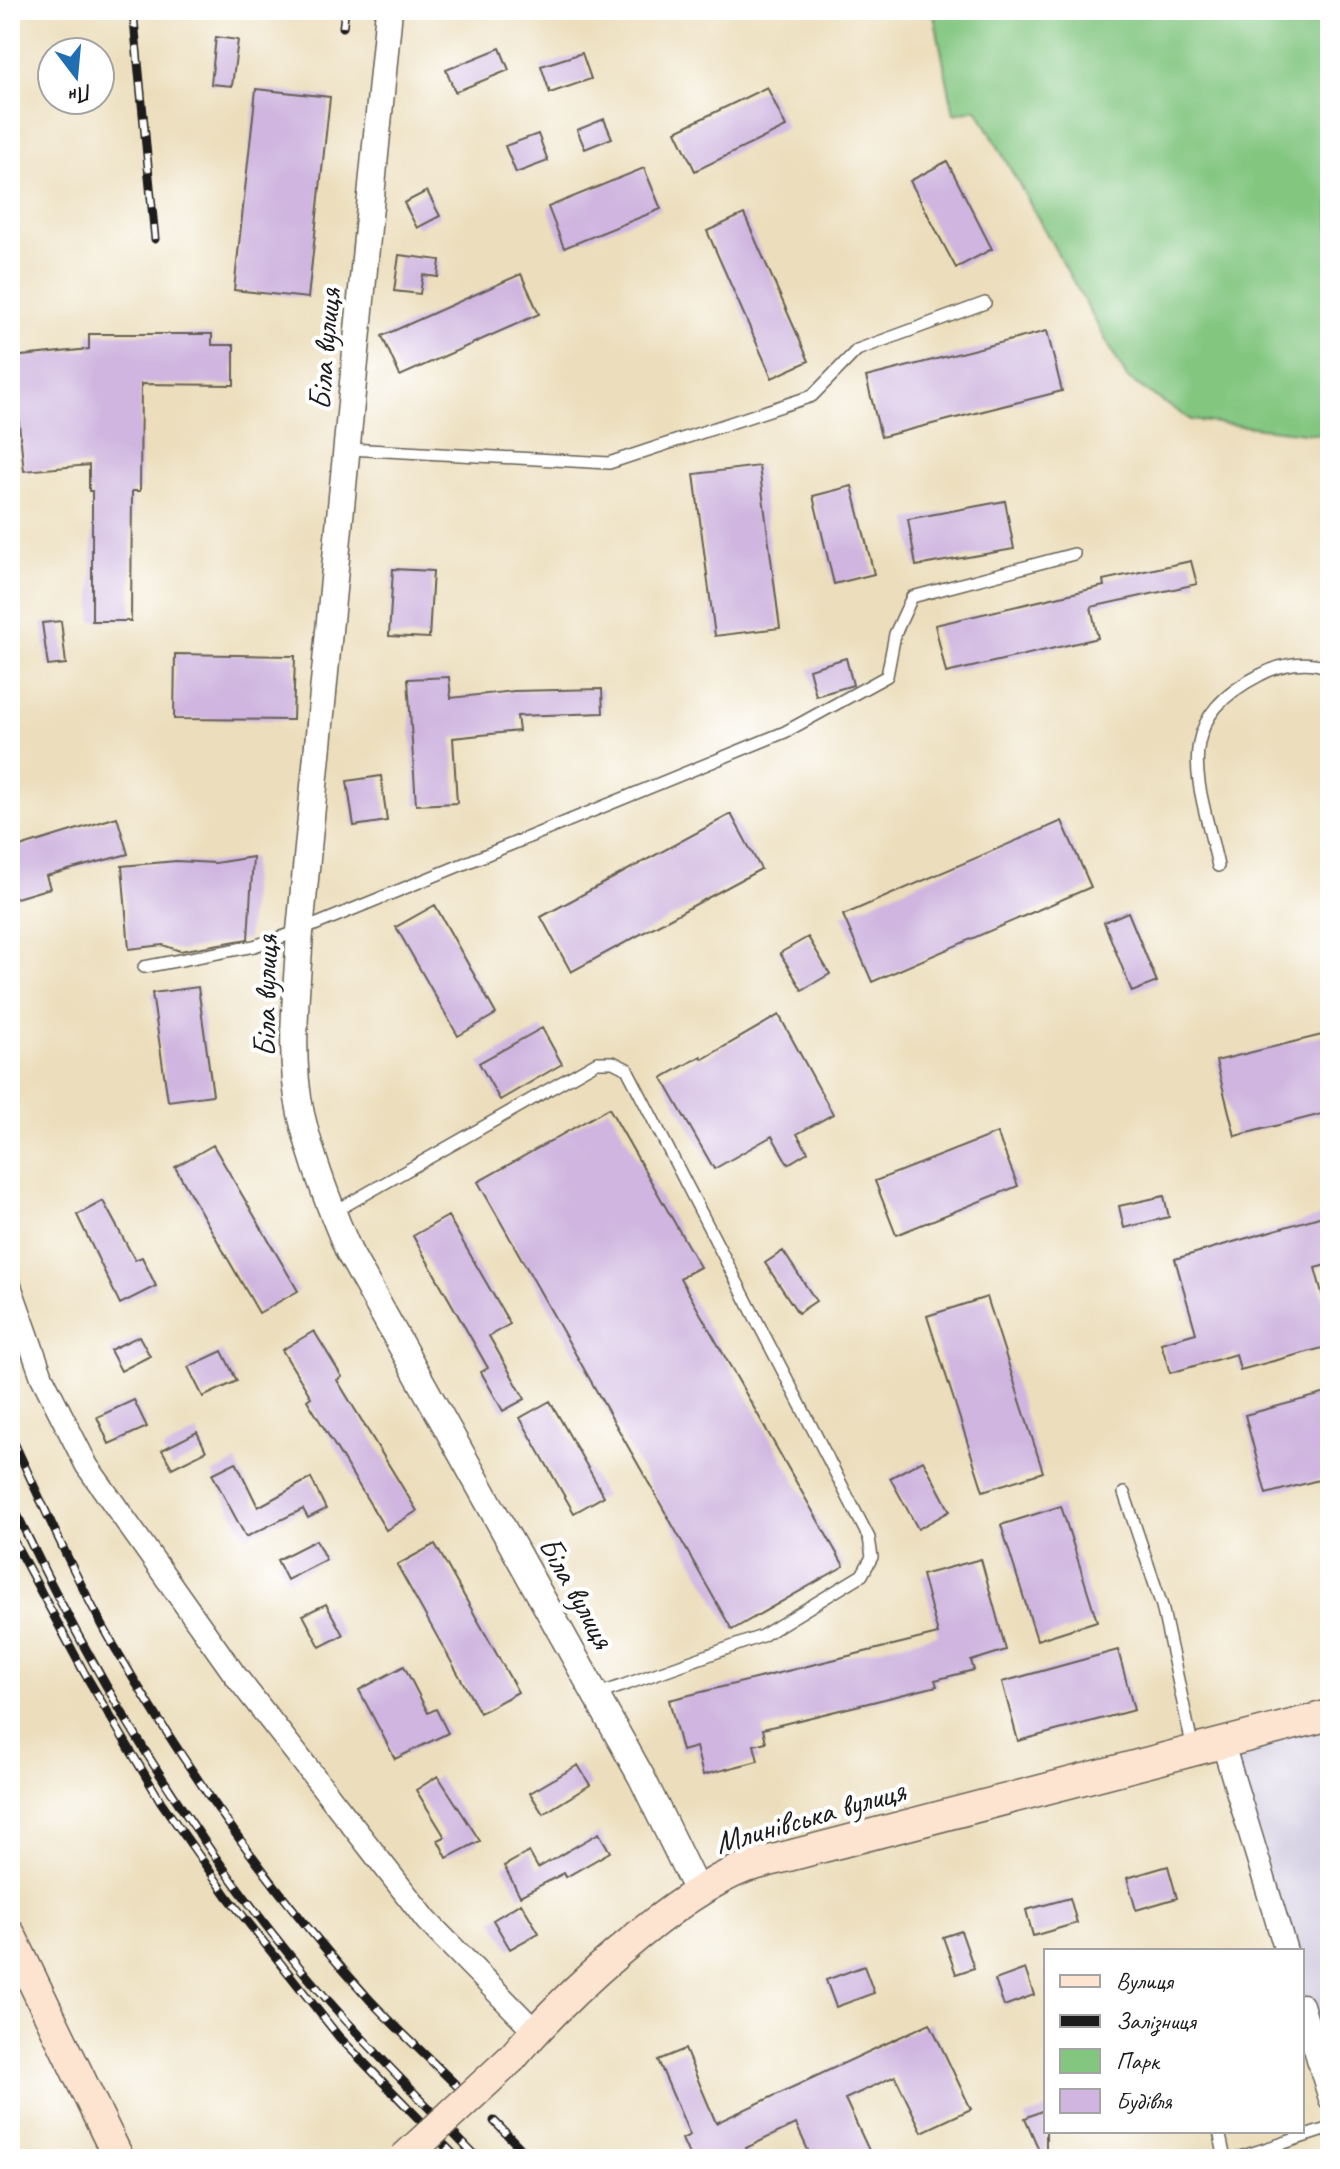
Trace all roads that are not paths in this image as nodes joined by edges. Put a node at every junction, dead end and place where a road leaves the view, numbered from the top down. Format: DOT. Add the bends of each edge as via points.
graph roads {
  1 [pos="389,10"];
  2 [pos="985,303"];
  3 [pos="349,449"];
  4 [pos="1074,554"];
  5 [pos="1330,669"];
  6 [pos="1218,866"];
  7 [pos="300,931"];
  8 [pos="144,967"];
  9 [pos="332,1213"];
  10 [pos="10,1286"];
  11 [pos="1124,1493"];
  12 [pos="596,1696"];
  13 [pos="1330,1715"];
  14 [pos="1222,1741"];
  15 [pos="1193,1750"];
  16 [pos="697,1891"];
  17 [pos="10,1934"];
  18 [pos="1285,1949"];
  19 [pos="1304,2009"];
  20 [pos="535,2031"];
  21 [pos="1323,2051"];
  22 [pos="1330,2099"];
  23 [pos="1330,2128"];
  24 [pos="1219,2133"];
  25 [pos="119,2159"];
  26 [pos="403,2159"];
  27 [pos="1225,2159"];
  28 [pos="1234,2159"];
  1 -- 3 [label="street, Біла вулиця"];
  2 -- 3 [label="lane" via="857,350 812,396 609,463"];
  3 -- 7 [label="street, Біла вулиця"];
  4 -- 7 [label="lane" via="912,597 895,634 887,676 785,732"];
  5 -- 6 [label="lane" via="1319,663 1276,666 1231,690 1205,718 1195,756"];
  7 -- 8 [label="lane" via="254,946"];
  7 -- 9 [label="street, Біла вулиця" via="294,1041 301,1112"];
  9 -- 12 [label="street, Біла вулиця"];
  9 -- 12 [label="lane" via="597,1062 627,1069 869,1538 872,1557 862,1575 762,1636"];
  10 -- 20 [label="street" via="42,1377 95,1478 235,1675 427,1921"];
  11 -- 15 [label="lane" via="1162,1606"];
  12 -- 16 [label="street, Біла вулиця"];
  13 -- 14 [label="main road, Млинівська вулиця"];
  14 -- 15 [label="main road, Млинівська вулиця"];
  14 -- 18 [label="street"];
  15 -- 16 [label="main road, Млинівська вулиця" via="746,1867"];
  16 -- 20 [label="main road, Млинівська вулиця"];
  17 -- 25 [label="main road"];
  19 -- 21 [label="street"];
  20 -- 26 [label="main road, Млинівська вулиця, bridge"];
  21 -- 22 [label="street"];
  23 -- 28 [label="lane"];
  24 -- 27 [label="lane"];
}
